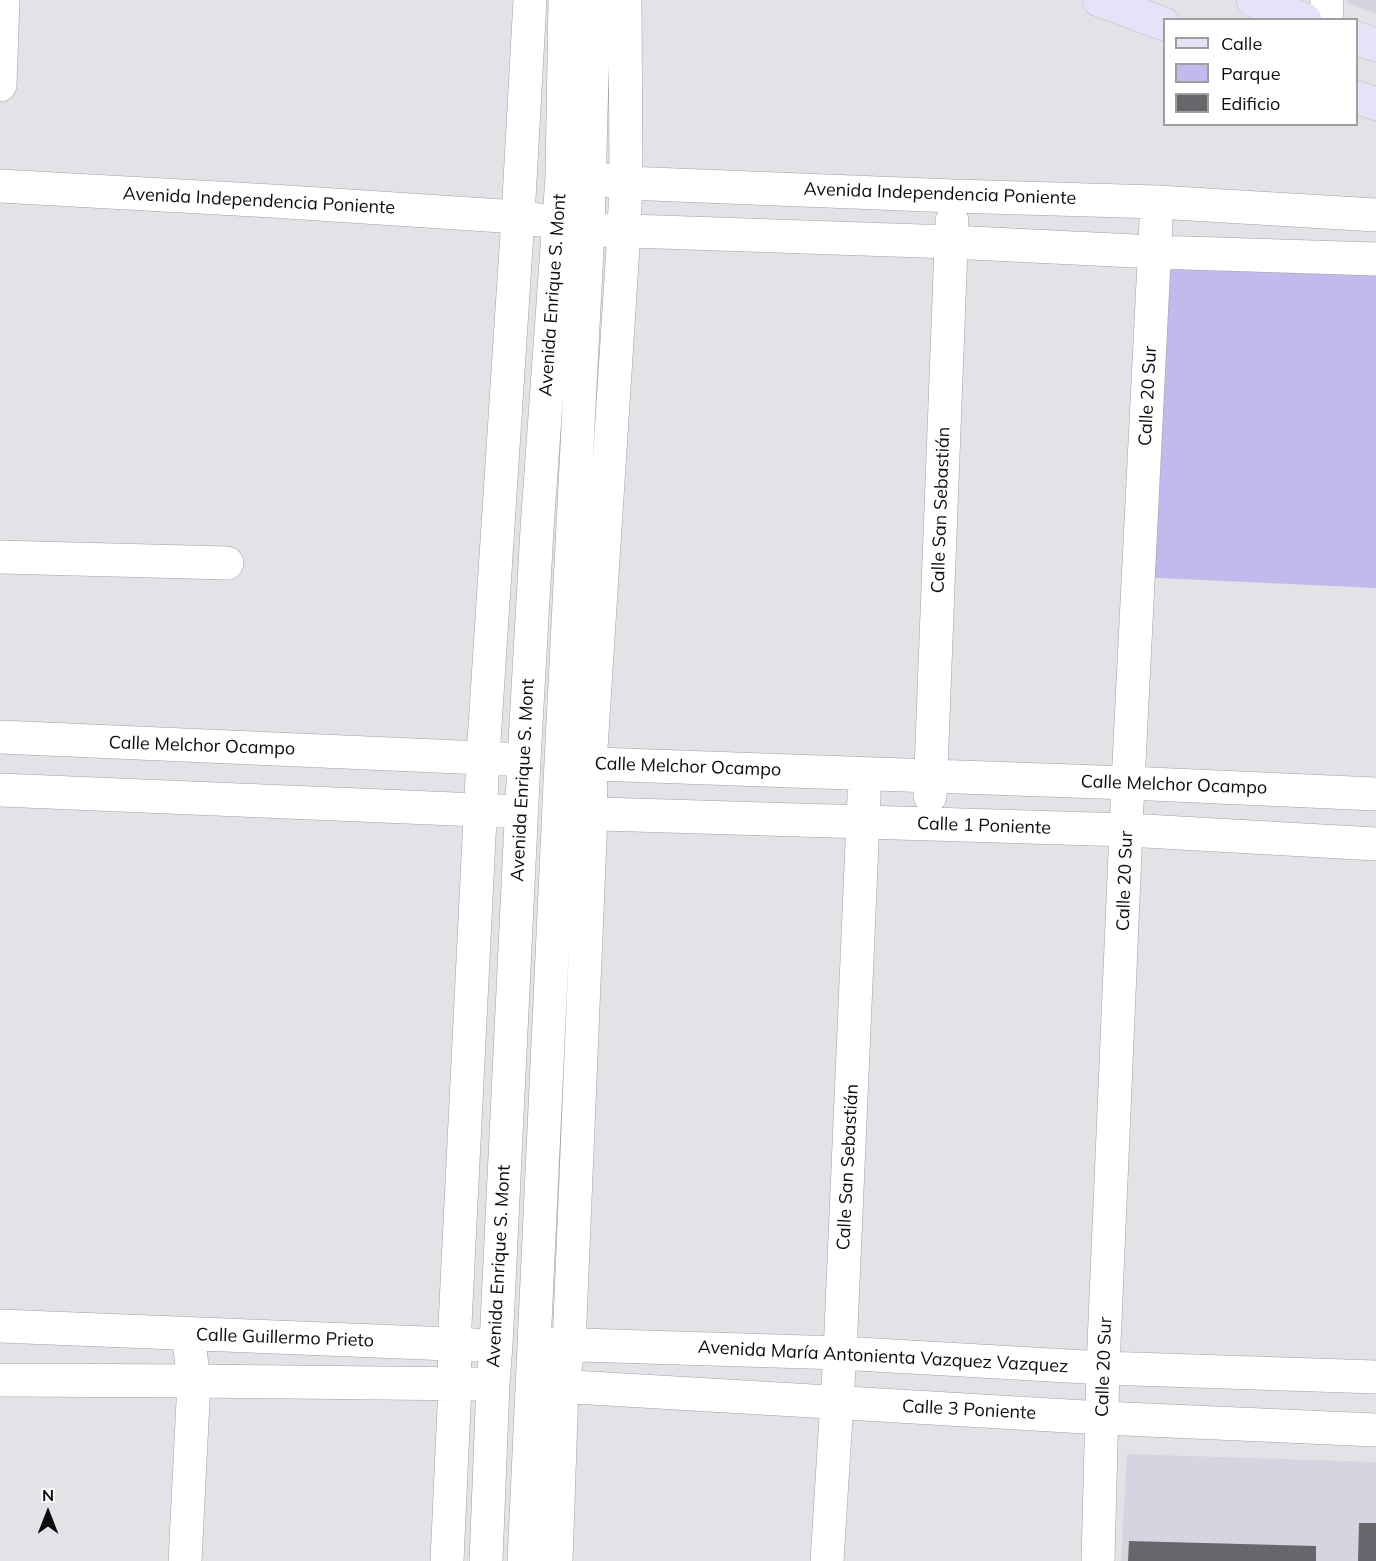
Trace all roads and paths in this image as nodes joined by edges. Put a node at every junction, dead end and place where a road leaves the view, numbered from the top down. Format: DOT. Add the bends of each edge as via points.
graph roads {
  1 [pos="3,0"];
  2 [pos="530,0"];
  3 [pos="565,0"];
  4 [pos="594,0"];
  5 [pos="626,0"];
  6 [pos="1099,0"];
  7 [pos="1253,0"];
  8 [pos="1327,0"];
  9 [pos="1300,18"];
  10 [pos="1326,18"];
  11 [pos="1163,24"];
  12 [pos="1358,39"];
  13 [pos="1376,45"];
  14 [pos="0,85"];
  15 [pos="1358,98"];
  16 [pos="1376,104"];
  17 [pos="576,178"];
  18 [pos="626,183"];
  19 [pos="0,186"];
  20 [pos="953,196"];
  21 [pos="1158,202"];
  22 [pos="1376,215"];
  23 [pos="518,217"];
  24 [pos="573,226"];
  25 [pos="624,231"];
  26 [pos="951,242"];
  27 [pos="1155,252"];
  28 [pos="1376,259"];
  29 [pos="0,557"];
  30 [pos="227,563"];
  31 [pos="0,737"];
  32 [pos="483,757"];
  33 [pos="524,760"];
  34 [pos="576,763"];
  35 [pos="865,774"];
  36 [pos="931,776"];
  37 [pos="1128,783"];
  38 [pos="0,790"];
  39 [pos="1376,794"];
  40 [pos="481,810"];
  41 [pos="522,812"];
  42 [pos="559,813"];
  43 [pos="591,814"];
  44 [pos="863,822"];
  45 [pos="928,824"];
  46 [pos="1127,830"];
  47 [pos="1376,844"];
  48 [pos="0,1326"];
  49 [pos="188,1334"];
  50 [pos="535,1343"];
  51 [pos="454,1344"];
  52 [pos="496,1344"];
  53 [pos="569,1345"];
  54 [pos="840,1353"];
  55 [pos="1103,1368"];
  56 [pos="1376,1377"];
  57 [pos="0,1380"];
  58 [pos="194,1381"];
  59 [pos="455,1384"];
  60 [pos="493,1384"];
  61 [pos="547,1386"];
  62 [pos="836,1402"];
  63 [pos="1102,1418"];
  64 [pos="1376,1430"];
  65 [pos="185,1561"];
  66 [pos="447,1561"];
  67 [pos="486,1561"];
  68 [pos="524,1561"];
  69 [pos="556,1561"];
  70 [pos="827,1561"];
  71 [pos="1098,1561"];
  1 -- 14 [label="street"];
  2 -- 23 [label="street"];
  3 -- 17 [label="street, Avenida Enrique S. Mont"];
  4 -- 17 [label="street, Avenida Enrique S. Mont"];
  5 -- 18 [label="street"];
  6 -- 11 [label="main road"];
  7 -- 9 [label="main road"];
  8 -- 10 [label="street"];
  12 -- 13 [label="main road"];
  15 -- 16 [label="main road"];
  17 -- 18 [label="street, Avenida Independencia Poniente"];
  17 -- 23 [label="street"];
  17 -- 24 [label="street, Avenida Enrique S. Mont"];
  18 -- 20 [label="street, Avenida Independencia Poniente"];
  18 -- 25 [label="street"];
  19 -- 23 [label="street, Avenida Independencia Poniente"];
  20 -- 21 [label="street, Avenida Independencia Poniente"];
  20 -- 26 [label="street, Calle San Sebastián"];
  21 -- 22 [label="street, Avenida Independencia Poniente"];
  21 -- 27 [label="street, Calle 20 Sur"];
  23 -- 24 [label="street, Avenida Independencia Poniente"];
  23 -- 32 [label="street"];
  24 -- 25 [label="street, Avenida Independencia Poniente"];
  24 -- 33 [label="street, Avenida Enrique S. Mont" via="538,517"];
  24 -- 34 [label="street, Avenida Enrique S. Mont"];
  25 -- 26 [label="street, Avenida Independencia Poniente"];
  25 -- 34 [label="street"];
  26 -- 27 [label="street, Avenida Independencia Poniente"];
  26 -- 36 [label="street, Calle San Sebastián"];
  27 -- 28 [label="street, Avenida Independencia Poniente"];
  27 -- 37 [label="street, Calle 20 Sur"];
  29 -- 30 [label="street"];
  31 -- 32 [label="street, Calle Melchor Ocampo"];
  32 -- 33 [label="street, Calle Melchor Ocampo"];
  32 -- 40 [label="street"];
  33 -- 34 [label="street, Calle Melchor Ocampo"];
  33 -- 41 [label="street, Avenida Enrique S. Mont"];
  34 -- 35 [label="street, Calle Melchor Ocampo"];
  34 -- 42 [label="street, Avenida Enrique S. Mont"];
  34 -- 43 [label="street"];
  35 -- 36 [label="street, Calle Melchor Ocampo"];
  35 -- 44 [label="street, Calle San Sebastián"];
  36 -- 37 [label="street, Calle Melchor Ocampo"];
  36 -- 45 [label="street, Calle San Sebastián"];
  37 -- 39 [label="street, Calle Melchor Ocampo"];
  37 -- 46 [label="street, Calle 20 Sur"];
  38 -- 40 [label="street"];
  40 -- 41 [label="street"];
  40 -- 51 [label="street"];
  41 -- 42 [label="street"];
  41 -- 52 [label="street, Avenida Enrique S. Mont"];
  42 -- 43 [label="street"];
  42 -- 50 [label="street, Avenida Enrique S. Mont"];
  43 -- 44 [label="street, Calle 1 Poniente"];
  43 -- 53 [label="street"];
  44 -- 45 [label="street, Calle 1 Poniente"];
  44 -- 54 [label="street, Calle San Sebastián"];
  45 -- 46 [label="street, Calle 1 Poniente"];
  46 -- 47 [label="street, Calle 1 Poniente"];
  46 -- 55 [label="street, Calle 20 Sur"];
  48 -- 49 [label="street, Calle Guillermo Prieto"];
  49 -- 51 [label="street, Calle Guillermo Prieto"];
  49 -- 58 [label="street"];
  50 -- 52 [label="street, Calle Guillermo Prieto"];
  50 -- 53 [label="street, Calle Guillermo Prieto"];
  50 -- 61 [label="street, Avenida Enrique S. Mont"];
  51 -- 52 [label="street, Calle Guillermo Prieto"];
  51 -- 59 [label="street"];
  52 -- 60 [label="street, Avenida Enrique S. Mont"];
  53 -- 54 [label="street, Avenida María Antonienta Vazquez Vazquez"];
  53 -- 61 [label="street"];
  54 -- 55 [label="street, Avenida María Antonienta Vazquez Vazquez"];
  54 -- 62 [label="street, Calle San Sebastián"];
  55 -- 56 [label="street, Avenida María Antonienta Vazquez Vazquez"];
  55 -- 63 [label="street, Calle 20 Sur"];
  57 -- 58 [label="street"];
  58 -- 59 [label="street"];
  58 -- 65 [label="street"];
  59 -- 60 [label="street"];
  59 -- 66 [label="street"];
  60 -- 61 [label="street"];
  60 -- 67 [label="street, Avenida Enrique S. Mont"];
  61 -- 62 [label="street, Calle 3 Poniente"];
  61 -- 68 [label="street, Avenida Enrique S. Mont"];
  61 -- 69 [label="street"];
  62 -- 63 [label="street, Calle 3 Poniente"];
  62 -- 70 [label="street, Calle San Sebastián"];
  63 -- 64 [label="street, Calle 3 Poniente"];
  63 -- 71 [label="street, Calle 20 Sur"];
}
